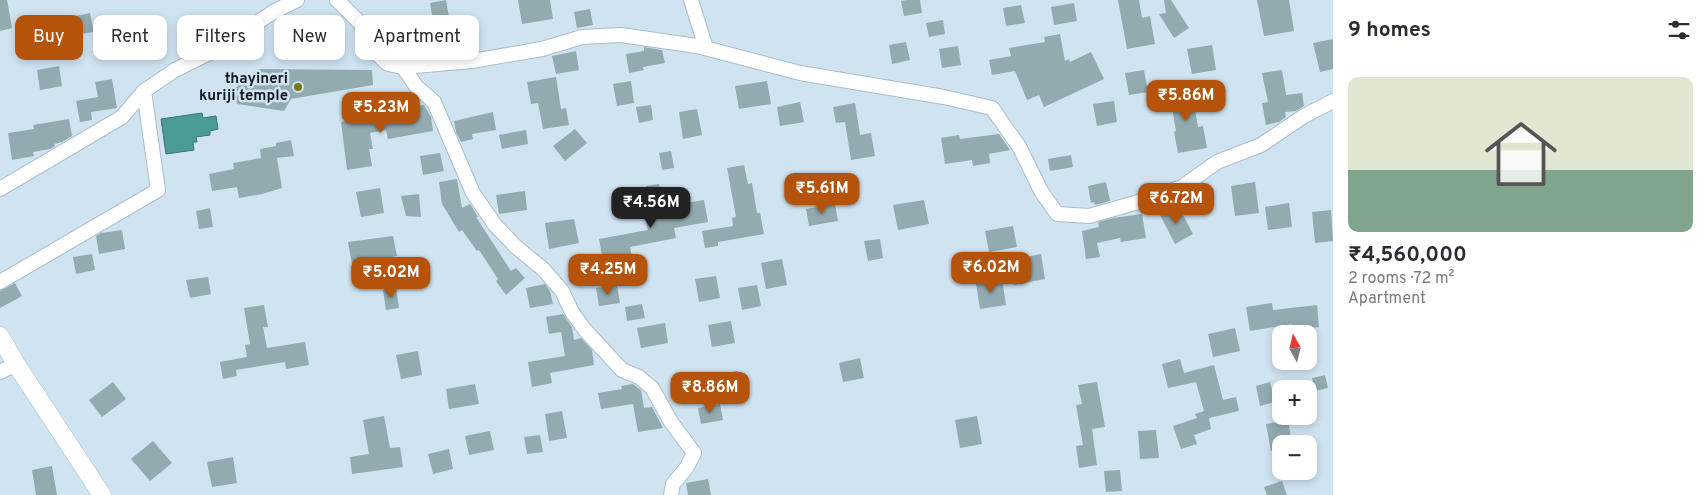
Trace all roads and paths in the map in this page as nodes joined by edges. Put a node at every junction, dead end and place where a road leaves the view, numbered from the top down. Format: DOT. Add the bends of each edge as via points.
graph roads {
  1 [pos="298,0"];
  2 [pos="337,0"];
  3 [pos="691,0"];
  4 [pos="706,48"];
  5 [pos="403,67"];
  6 [pos="144,91"];
  7 [pos="1333,101"];
  8 [pos="0,189"];
  9 [pos="0,282"];
  10 [pos="0,336"];
  11 [pos="8,368"];
  12 [pos="102,495"];
  13 [pos="672,495"];
  1 -- 6 [label="street"];
  2 -- 5 [label="street" via="360,23 376,53 388,64"];
  3 -- 4 [label="street"];
  4 -- 5 [label="street" via="621,36 582,38 472,62"];
  4 -- 7 [label="street" via="800,73 992,108 1020,148 1057,214 1089,216 1182,187 1217,162 1261,145"];
  5 -- 13 [label="street" via="416,86 434,102 474,193 495,225 543,269 562,291 585,330 622,370 639,377 652,388 694,453 673,484"];
  6 -- 8 [label="street" via="122,117"];
  6 -- 9 [label="street" via="158,190"];
  10 -- 11 [label="main road"];
  11 -- 12 [label="main road"];
}
